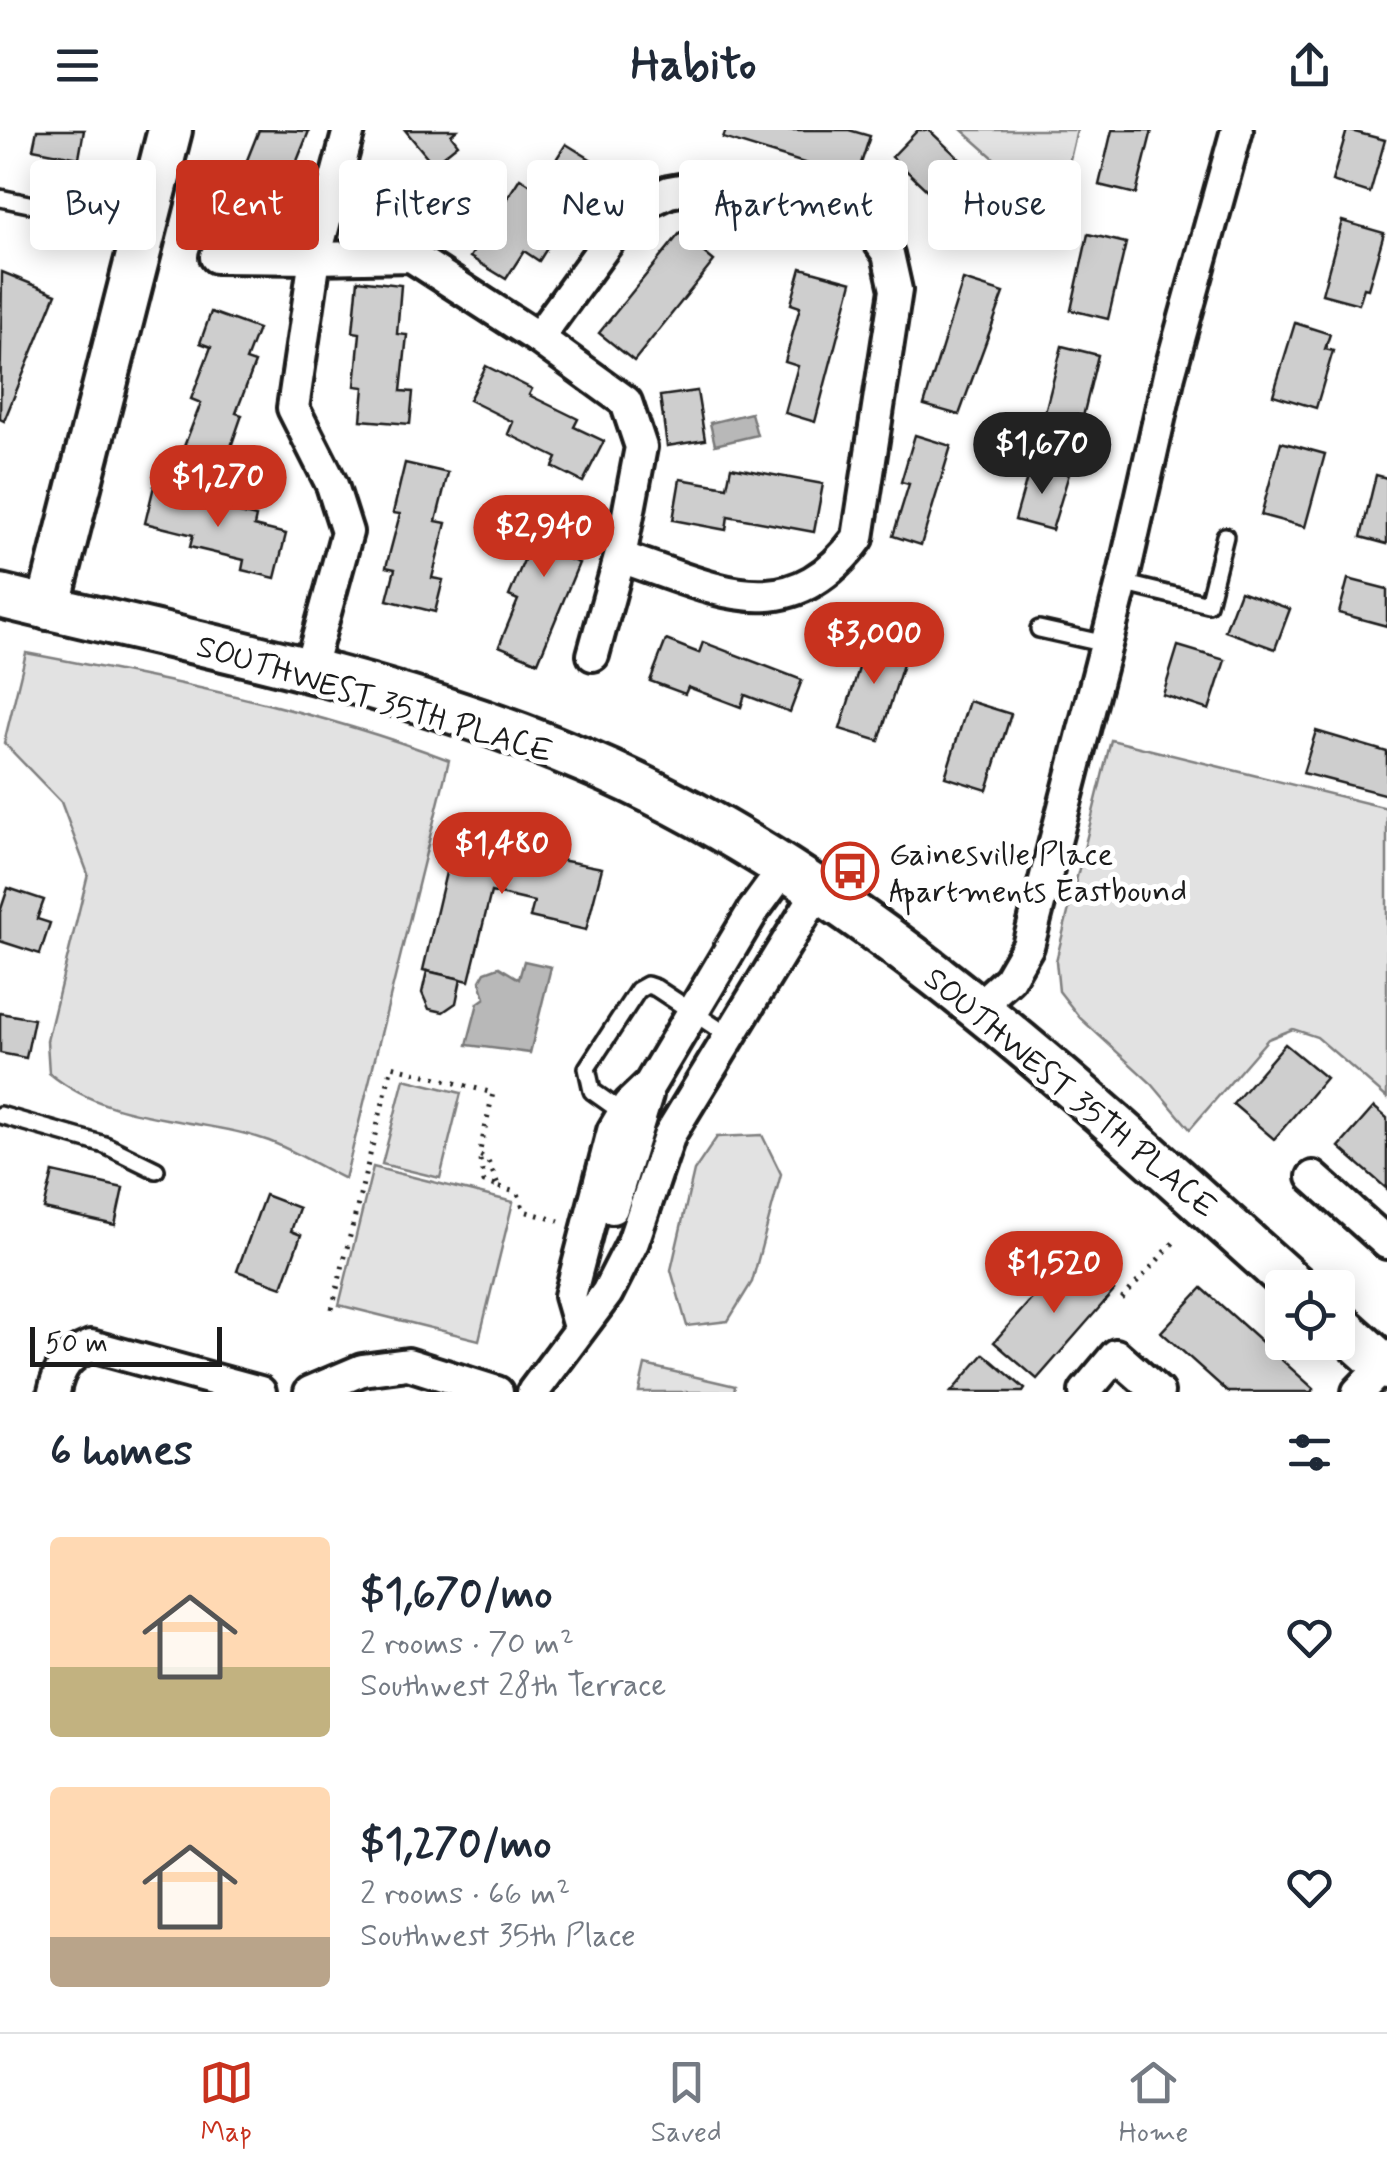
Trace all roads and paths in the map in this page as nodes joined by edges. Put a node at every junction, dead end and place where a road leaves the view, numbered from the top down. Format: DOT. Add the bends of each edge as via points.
graph roads {
  1 [pos="170,130"];
  2 [pos="348,130"];
  3 [pos="1237,130"];
  4 [pos="0,198"];
  5 [pos="30,204"];
  6 [pos="216,257"];
  7 [pos="315,258"];
  8 [pos="538,338"];
  9 [pos="1225,536"];
  10 [pos="620,557"];
  11 [pos="1122,583"];
  12 [pos="2,606"];
  13 [pos="48,608"];
  14 [pos="1039,628"];
  15 [pos="1106,644"];
  16 [pos="594,655"];
  17 [pos="309,671"];
  18 [pos="801,880"];
  19 [pos="976,1008"];
  20 [pos="694,1011"];
  21 [pos="729,1036"];
  22 [pos="0,1115"];
  23 [pos="632,1117"];
  24 [pos="670,1134"];
  25 [pos="479,1155"];
  26 [pos="156,1170"];
  27 [pos="1312,1177"];
  28 [pos="637,1183"];
  29 [pos="499,1188"];
  30 [pos="559,1220"];
  31 [pos="1174,1242"];
  32 [pos="1387,1243"];
  33 [pos="1276,1270"];
  34 [pos="1122,1299"];
  35 [pos="332,1309"];
  36 [pos="579,1326"];
  37 [pos="1355,1344"];
  38 [pos="1379,1372"];
  39 [pos="54,1392"];
  40 [pos="260,1392"];
  41 [pos="310,1392"];
  42 [pos="497,1392"];
  43 [pos="534,1392"];
  44 [pos="1085,1392"];
  45 [pos="1158,1392"];
  1 -- 13 [label="street"];
  2 -- 7 [label="street"];
  3 -- 11 [label="street" via="1168,375"];
  4 -- 5 [label="lane"];
  6 -- 7 [label="street"];
  7 -- 8 [label="street" via="411,256"];
  7 -- 17 [label="street" via="293,408 332,485 347,532"];
  8 -- 10 [label="street" via="626,402 641,447"];
  8 -- 10 [label="street" via="631,210 669,192 714,184 827,207 867,224 888,254 896,290 858,538 836,569 804,590 736,595"];
  9 -- 11 [label="lane" via="1208,604"];
  10 -- 16 [label="street"];
  11 -- 15 [label="street"];
  12 -- 13 [label="street, SOUTHWEST 35TH PLACE"];
  13 -- 17 [label="street, SOUTHWEST 35TH PLACE"];
  14 -- 15 [label="lane"];
  15 -- 19 [label="street" via="1028,946 1009,980"];
  17 -- 18 [label="street, SOUTHWEST 35TH PLACE" via="503,730 612,772"];
  18 -- 19 [label="street, SOUTHWEST 35TH PLACE"];
  18 -- 20 [label="street"];
  18 -- 21 [label="street"];
  19 -- 33 [label="street, SOUTHWEST 35TH PLACE"];
  20 -- 21 [label="lane"];
  20 -- 23 [label="street"];
  20 -- 23 [label="lane" via="646,985 587,1068 592,1091"];
  21 -- 24 [label="street"];
  22 -- 26 [label="lane" via="105,1144"];
  23 -- 24 [label="lane"];
  23 -- 28 [label="street"];
  23 -- 36 [label="street" via="614,1131 570,1296"];
  24 -- 28 [label="street"];
  25 -- 29 [label="path"];
  25 -- 29 [label="path" via="484,1182"];
  25 -- 35 [label="path" via="494,1093 392,1066"];
  27 -- 32 [label="street"];
  28 -- 36 [label="street" via="633,1242 607,1293"];
  29 -- 30 [label="path" via="518,1193 524,1211"];
  31 -- 34 [label="path"];
  36 -- 43 [label="street"];
  37 -- 38 [label="street"];
  39 -- 40 [label="street" via="71,1354 92,1346"];
  41 -- 42 [label="street" via="362,1370 408,1364"];
  44 -- 45 [label="street" via="1116,1355"];
}
